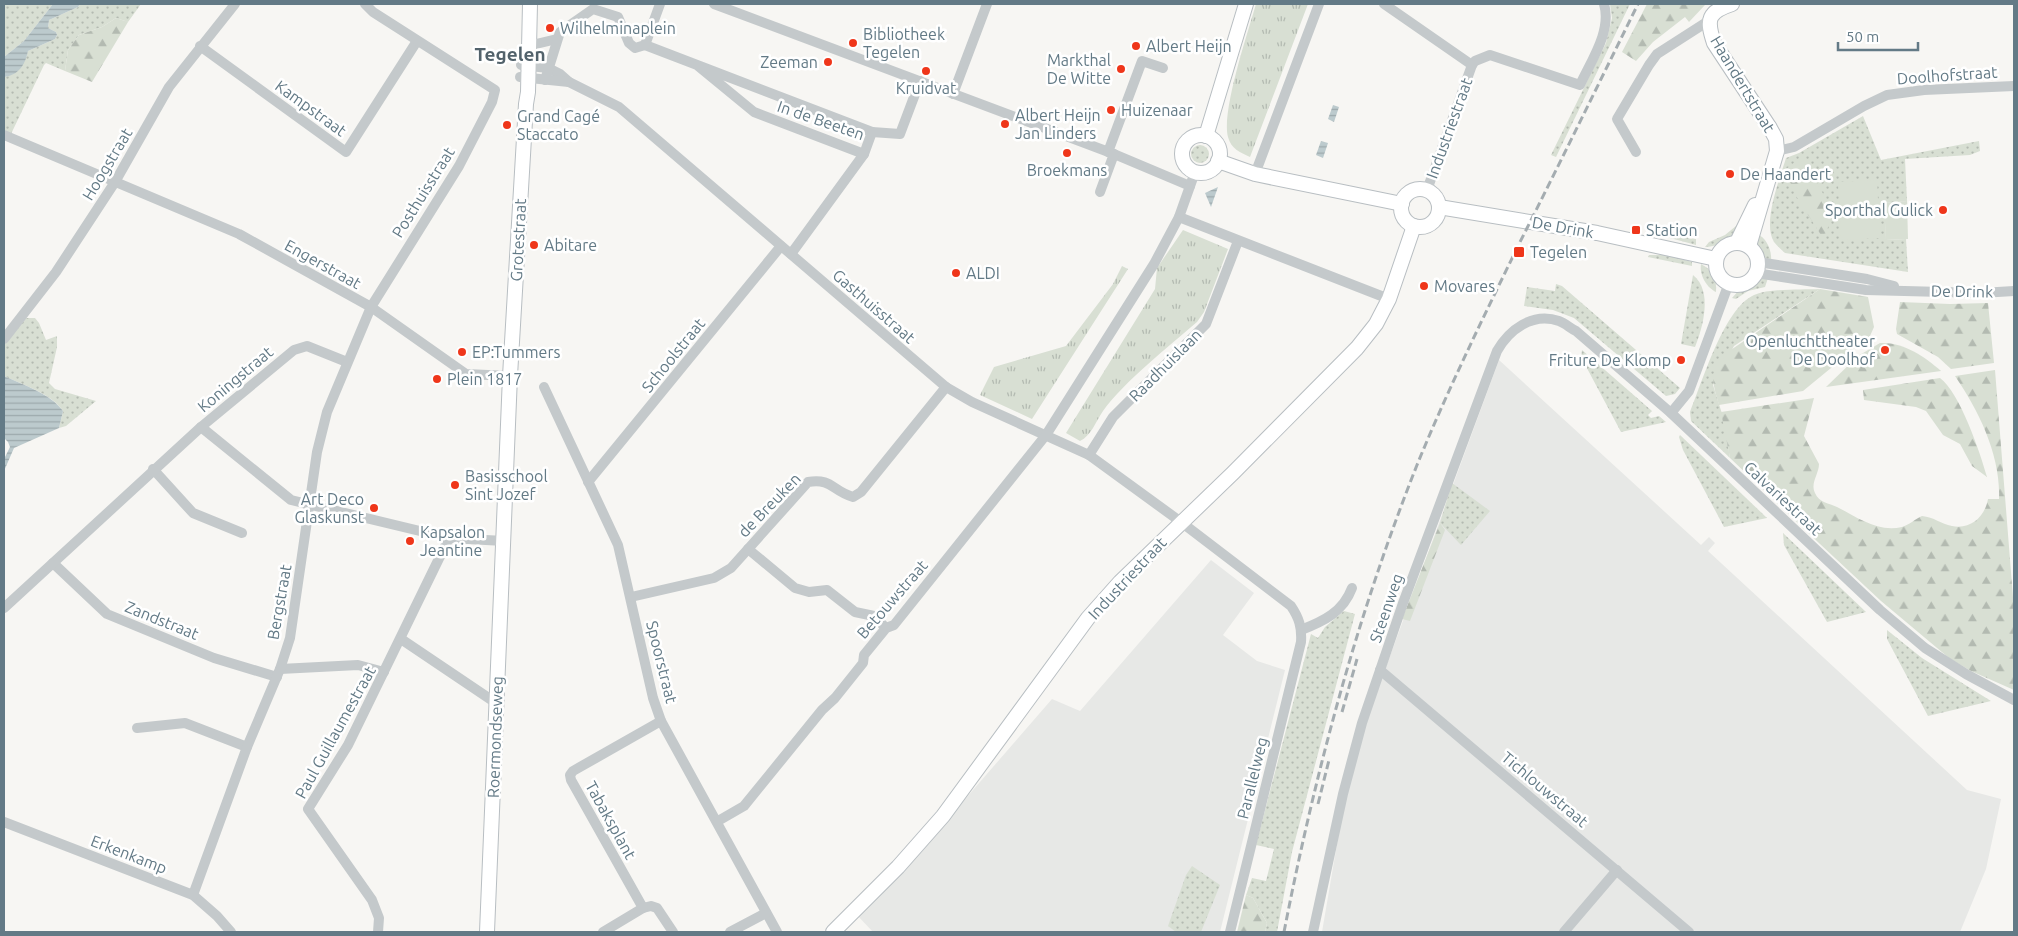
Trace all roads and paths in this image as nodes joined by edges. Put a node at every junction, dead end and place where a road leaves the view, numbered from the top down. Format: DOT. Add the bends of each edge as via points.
graph roads {
  1 [pos="236,4"];
  2 [pos="365,4"];
  3 [pos="522,4"];
  4 [pos="530,4"];
  5 [pos="660,4"];
  6 [pos="714,4"];
  7 [pos="987,4"];
  8 [pos="1246,4"];
  9 [pos="1319,4"];
  10 [pos="1384,4"];
  11 [pos="1604,4"];
  12 [pos="1732,4"];
  13 [pos="594,6"];
  14 [pos="1710,20"];
  15 [pos="417,40"];
  16 [pos="557,40"];
  17 [pos="536,44"];
  18 [pos="645,45"];
  19 [pos="200,46"];
  20 [pos="1472,65"];
  21 [pos="698,66"];
  22 [pos="548,68"];
  23 [pos="1163,68"];
  24 [pos="524,71"];
  25 [pos="545,80"];
  26 [pos="920,81"];
  27 [pos="569,82"];
  28 [pos="2014,86"];
  29 [pos="953,94"];
  30 [pos="872,132"];
  31 [pos="4,135"];
  32 [pos="1206,136"];
  33 [pos="1777,151"];
  34 [pos="1636,152"];
  35 [pos="1111,153"];
  36 [pos="864,154"];
  37 [pos="1218,161"];
  38 [pos="1195,172"];
  39 [pos="1255,174"];
  40 [pos="115,182"];
  41 [pos="1190,186"];
  42 [pos="1427,190"];
  43 [pos="1100,192"];
  44 [pos="1402,204"];
  45 [pos="1439,208"];
  46 [pos="1179,217"];
  47 [pos="1414,226"];
  48 [pos="1238,241"];
  49 [pos="1743,244"];
  50 [pos="781,246"];
  51 [pos="792,254"];
  52 [pos="1716,259"];
  53 [pos="1757,267"];
  54 [pos="1730,283"];
  55 [pos="2014,291"];
  56 [pos="1389,299"];
  57 [pos="371,307"];
  58 [pos="1535,321"];
  59 [pos="4,339"];
  60 [pos="347,362"];
  61 [pos="510,376"];
  62 [pos="544,387"];
  63 [pos="946,387"];
  64 [pos="1671,413"];
  65 [pos="202,427"];
  66 [pos="1046,435"];
  67 [pos="1089,455"];
  68 [pos="154,469"];
  69 [pos="588,482"];
  70 [pos="310,505"];
  71 [pos="1181,522"];
  72 [pos="242,533"];
  73 [pos="449,538"];
  74 [pos="504,541"];
  75 [pos="748,549"];
  76 [pos="53,563"];
  77 [pos="1352,588"];
  78 [pos="630,597"];
  79 [pos="4,608"];
  80 [pos="886,628"];
  81 [pos="1301,630"];
  82 [pos="401,639"];
  83 [pos="1380,670"];
  84 [pos="384,672"];
  85 [pos="279,673"];
  86 [pos="2014,700"];
  87 [pos="496,703"];
  88 [pos="662,721"];
  89 [pos="137,728"];
  90 [pos="247,747"];
  91 [pos="718,821"];
  92 [pos="4,822"];
  93 [pos="1617,870"];
  94 [pos="192,895"];
  95 [pos="643,908"];
  96 [pos="766,913"];
  97 [pos="231,932"];
  98 [pos="378,932"];
  99 [pos="487,932"];
  100 [pos="602,932"];
  101 [pos="672,932"];
  102 [pos="730,932"];
  103 [pos="777,932"];
  104 [pos="832,932"];
  105 [pos="1230,932"];
  106 [pos="1313,932"];
  107 [pos="1564,932"];
  108 [pos="1689,932"];
  1 -- 19 [label="street, Hoogstraat"];
  2 -- 15 [label="street"];
  3 -- 24 [label="street, Grotestraat"];
  4 -- 24 [label="street, Grotestraat"];
  5 -- 18 [label="street"];
  6 -- 26 [label="street"];
  7 -- 29 [label="street"];
  8 -- 32 [label="street"];
  9 -- 39 [label="street"];
  10 -- 20 [label="street"];
  11 -- 20 [label="street" via="1604,34 1580,85 1490,55"];
  12 -- 14 [label="street" via="1713,12"];
  13 -- 16 [label="street" via="560,32"];
  13 -- 18 [label="street" via="618,17 629,43 635,48"];
  14 -- 33 [label="street, Haandertstraat" via="1714,43 1770,128 1776,139"];
  14 -- 34 [label="street, Haandertstraat" via="1658,54 1617,119"];
  15 -- 19 [label="street, Kampstraat" via="346,152"];
  15 -- 57 [label="street, Posthuisstraat" via="495,90 459,166"];
  16 -- 17 [label="street"];
  16 -- 22 [label="street"];
  18 -- 21 [label="street, In de Beeten"];
  19 -- 40 [label="street, Hoogstraat" via="169,87"];
  20 -- 42 [label="street, Industriestraat"];
  21 -- 30 [label="street, In de Beeten"];
  21 -- 36 [label="street, In de Beeten" via="754,112"];
  22 -- 24 [label="street, Gasthuisstraat"];
  22 -- 25 [label="street"];
  22 -- 27 [label="street, Gasthuisstraat"];
  23 -- 35 [label="street" via="1142,61"];
  24 -- 25 [label="street, Gasthuisstraat"];
  24 -- 61 [label="street, Grotestraat" via="526,104"];
  25 -- 27 [label="street, Gasthuisstraat"];
  26 -- 29 [label="street"];
  26 -- 30 [label="street" via="900,134"];
  27 -- 50 [label="street, Gasthuisstraat" via="619,107"];
  28 -- 33 [label="street, Doolhofstraat" via="1887,95 1794,147"];
  29 -- 35 [label="street"];
  30 -- 36 [label="street, In de Beeten"];
  31 -- 40 [label="street, Engerstraat"];
  32 -- 37 [label="street" via="1218,147"];
  32 -- 38 [label="street" via="1190,139 1183,149 1184,162"];
  33 -- 49 [label="street, Haandertstraat"];
  35 -- 41 [label="street"];
  35 -- 43 [label="street"];
  36 -- 51 [label="street"];
  37 -- 38 [label="street" via="1209,171"];
  37 -- 39 [label="street"];
  38 -- 41 [label="street"];
  39 -- 44 [label="street"];
  40 -- 57 [label="street, Engerstraat" via="239,234"];
  40 -- 59 [label="street, Hoogstraat" via="56,272"];
  41 -- 46 [label="street"];
  42 -- 44 [label="street" via="1410,192"];
  42 -- 45 [label="street" via="1436,198"];
  44 -- 47 [label="street" via="1404,217"];
  45 -- 47 [label="street" via="1431,223 1423,227"];
  45 -- 52 [label="street, De Drink" via="1597,233"];
  46 -- 48 [label="street"];
  46 -- 66 [label="street" via="1154,264"];
  47 -- 56 [label="street, Industriestraat"];
  48 -- 56 [label="street"];
  48 -- 67 [label="street, Raadhuislaan" via="1206,324 1113,417"];
  49 -- 52 [label="street" via="1724,247"];
  49 -- 53 [label="street" via="1755,253"];
  50 -- 51 [label="street, Gasthuisstraat"];
  50 -- 69 [label="street, Schoolstraat"];
  51 -- 63 [label="street, Gasthuisstraat"];
  52 -- 54 [label="street" via="1718,274"];
  53 -- 54 [label="street" via="1745,283"];
  53 -- 55 [label="street, De Drink" via="1866,290"];
  54 -- 64 [label="street" via="1689,391"];
  56 -- 71 [label="street, Industriestraat" via="1376,324 1357,348"];
  57 -- 60 [label="street, Bergstraat"];
  57 -- 61 [label="street, Engerstraat" via="466,374"];
  58 -- 64 [label="street, Calvariestraat" via="1558,321 1576,331"];
  58 -- 83 [label="street, Steenweg" via="1513,330 1497,351"];
  60 -- 65 [label="street, Koningstraat" via="307,346 294,350"];
  60 -- 70 [label="street, Bergstraat" via="327,412 317,452"];
  61 -- 74 [label="street, Grotestraat"];
  62 -- 69 [label="street, Spoorstraat"];
  63 -- 66 [label="street, Gasthuisstraat"];
  63 -- 75 [label="street, de Breuken" via="861,492 853,497 829,483 820,480 808,482"];
  64 -- 86 [label="street, Calvariestraat" via="1880,610 1925,648"];
  65 -- 68 [label="street, Koningstraat"];
  65 -- 70 [label="street" via="291,500"];
  66 -- 67 [label="street, Gasthuisstraat"];
  66 -- 80 [label="street, Betouwstraat" via="894,625"];
  67 -- 71 [label="street, Gasthuisstraat"];
  68 -- 72 [label="street" via="193,513"];
  68 -- 76 [label="street, Koningstraat"];
  69 -- 78 [label="street, Spoorstraat" via="618,545"];
  70 -- 73 [label="street"];
  70 -- 85 [label="street, Bergstraat" via="290,638"];
  71 -- 81 [label="street" via="1291,606 1299,617"];
  71 -- 104 [label="street, Industriestraat" via="1088,618 943,816 898,867"];
  73 -- 74 [label="street"];
  73 -- 82 [label="street, Paul Guillaumestraat"];
  74 -- 87 [label="street, Roermondseweg"];
  75 -- 78 [label="street, de Breuken" via="731,568 714,578"];
  75 -- 80 [label="street" via="795,588 809,592 827,590 855,612 874,616"];
  76 -- 79 [label="street, Koningstraat"];
  76 -- 85 [label="street, Zandstraat" via="107,614 214,658"];
  77 -- 81 [label="street" via="1337,612"];
  78 -- 88 [label="street, Spoorstraat" via="653,698"];
  80 -- 91 [label="street, Betouwstraat" via="841,692 822,710 744,806"];
  81 -- 105 [label="street, Parallelweg"];
  82 -- 84 [label="street, Paul Guillaumestraat"];
  82 -- 87 [label="street"];
  83 -- 93 [label="street, Tichlouwstraat"];
  83 -- 106 [label="street, Steenweg" via="1343,794"];
  84 -- 85 [label="street, Zandstraat" via="358,665"];
  84 -- 98 [label="street, Paul Guillaumestraat" via="348,745 308,809 372,900 379,918"];
  85 -- 90 [label="street, Bergstraat"];
  87 -- 99 [label="street, Roermondseweg"];
  88 -- 91 [label="street, Spoorstraat"];
  88 -- 95 [label="street, Tabaksplant" via="570,775"];
  89 -- 90 [label="street" via="185,724"];
  90 -- 94 [label="street, Bergstraat"];
  91 -- 96 [label="street, Spoorstraat"];
  92 -- 94 [label="street, Erkenkamp"];
  93 -- 107 [label="street"];
  93 -- 108 [label="street, Tichlouwstraat"];
  94 -- 97 [label="street, Erkenkamp"];
  95 -- 100 [label="street"];
  95 -- 101 [label="street" via="657,908"];
  96 -- 102 [label="street"];
  96 -- 103 [label="street, Spoorstraat"];
}
